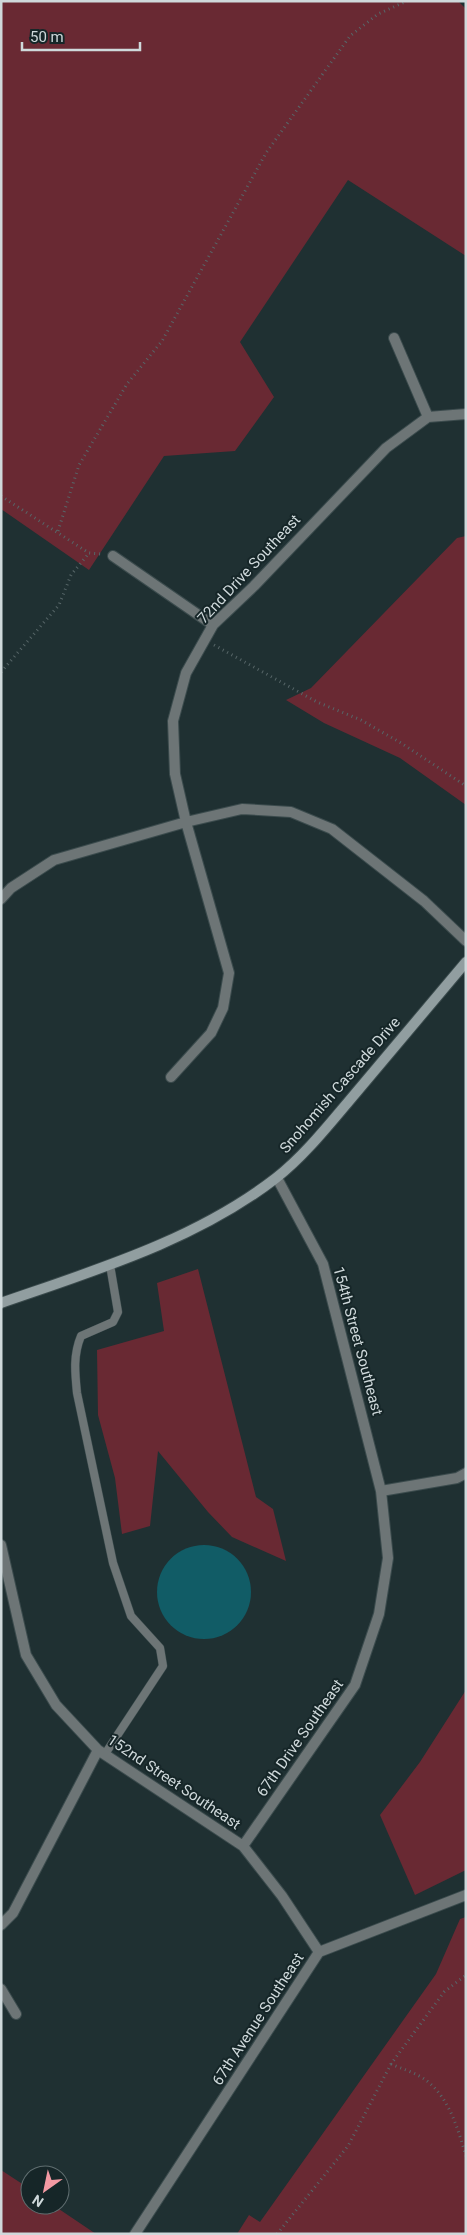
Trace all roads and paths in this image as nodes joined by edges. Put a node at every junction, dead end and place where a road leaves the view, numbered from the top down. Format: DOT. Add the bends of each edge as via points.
graph roads {
  1 [pos="407,1"];
  2 [pos="394,338"];
  3 [pos="466,414"];
  4 [pos="428,417"];
  5 [pos="1,496"];
  6 [pos="58,531"];
  7 [pos="113,556"];
  8 [pos="213,625"];
  9 [pos="204,640"];
  10 [pos="1,672"];
  11 [pos="466,786"];
  12 [pos="186,822"];
  13 [pos="1,899"];
  14 [pos="466,941"];
  15 [pos="466,962"];
  16 [pos="171,1077"];
  17 [pos="277,1178"];
  18 [pos="110,1265"];
  19 [pos="1,1303"];
  20 [pos="466,1473"];
  21 [pos="381,1491"];
  22 [pos="1,1545"];
  23 [pos="102,1752"];
  24 [pos="243,1846"];
  25 [pos="466,1895"];
  26 [pos="1,1925"];
  27 [pos="319,1952"];
  28 [pos="466,1975"];
  29 [pos="1,1989"];
  30 [pos="16,2014"];
  31 [pos="391,2064"];
  32 [pos="466,2156"];
  33 [pos="135,2234"];
  34 [pos="277,2234"];
  1 -- 6 [label="path" via="378,14 350,36 266,153 162,341 127,384 80,465"];
  2 -- 4 [label="street"];
  3 -- 4 [label="street"];
  4 -- 8 [label="street, 72nd Drive Southeast" via="386,448"];
  5 -- 6 [label="path"];
  6 -- 10 [label="path" via="89,553 71,575 58,605"];
  7 -- 8 [label="street"];
  8 -- 9 [label="street, 72nd Drive Southeast"];
  9 -- 11 [label="path" via="317,702 361,720"];
  9 -- 12 [label="street, 72nd Drive Southeast" via="186,673 173,721 175,774"];
  12 -- 13 [label="street" via="54,860 11,888"];
  12 -- 14 [label="street" via="242,809 291,812 332,829 424,901"];
  12 -- 16 [label="street, 72nd Drive Southeast" via="229,973 223,1008 211,1033"];
  15 -- 17 [label="street, Snohomish Cascade Drive" via="321,1134"];
  17 -- 18 [label="street, Snohomish Cascade Drive" via="181,1236"];
  17 -- 21 [label="street, 154th Street Southeast" via="323,1264"];
  18 -- 19 [label="street, Snohomish Cascade Drive"];
  18 -- 23 [label="lane" via="118,1312 112,1322 81,1336 74,1367 77,1393 113,1563 131,1616 160,1648 162,1666"];
  20 -- 21 [label="street" via="457,1478"];
  21 -- 24 [label="street, 67th Drive Southeast" via="388,1558 379,1614 355,1685"];
  22 -- 23 [label="street, 152nd Street Southeast" via="26,1655 56,1705"];
  23 -- 24 [label="street, 152nd Street Southeast"];
  23 -- 26 [label="street" via="13,1913"];
  24 -- 27 [label="street, 152nd Street Southeast" via="282,1896"];
  25 -- 27 [label="street, 67th Avenue Southeast"];
  27 -- 33 [label="street, 67th Avenue Southeast"];
  28 -- 31 [label="path" via="444,1992"];
  29 -- 30 [label="street"];
  31 -- 32 [label="path" via="426,2081 445,2101"];
  31 -- 34 [label="path" via="348,2146"];
}
